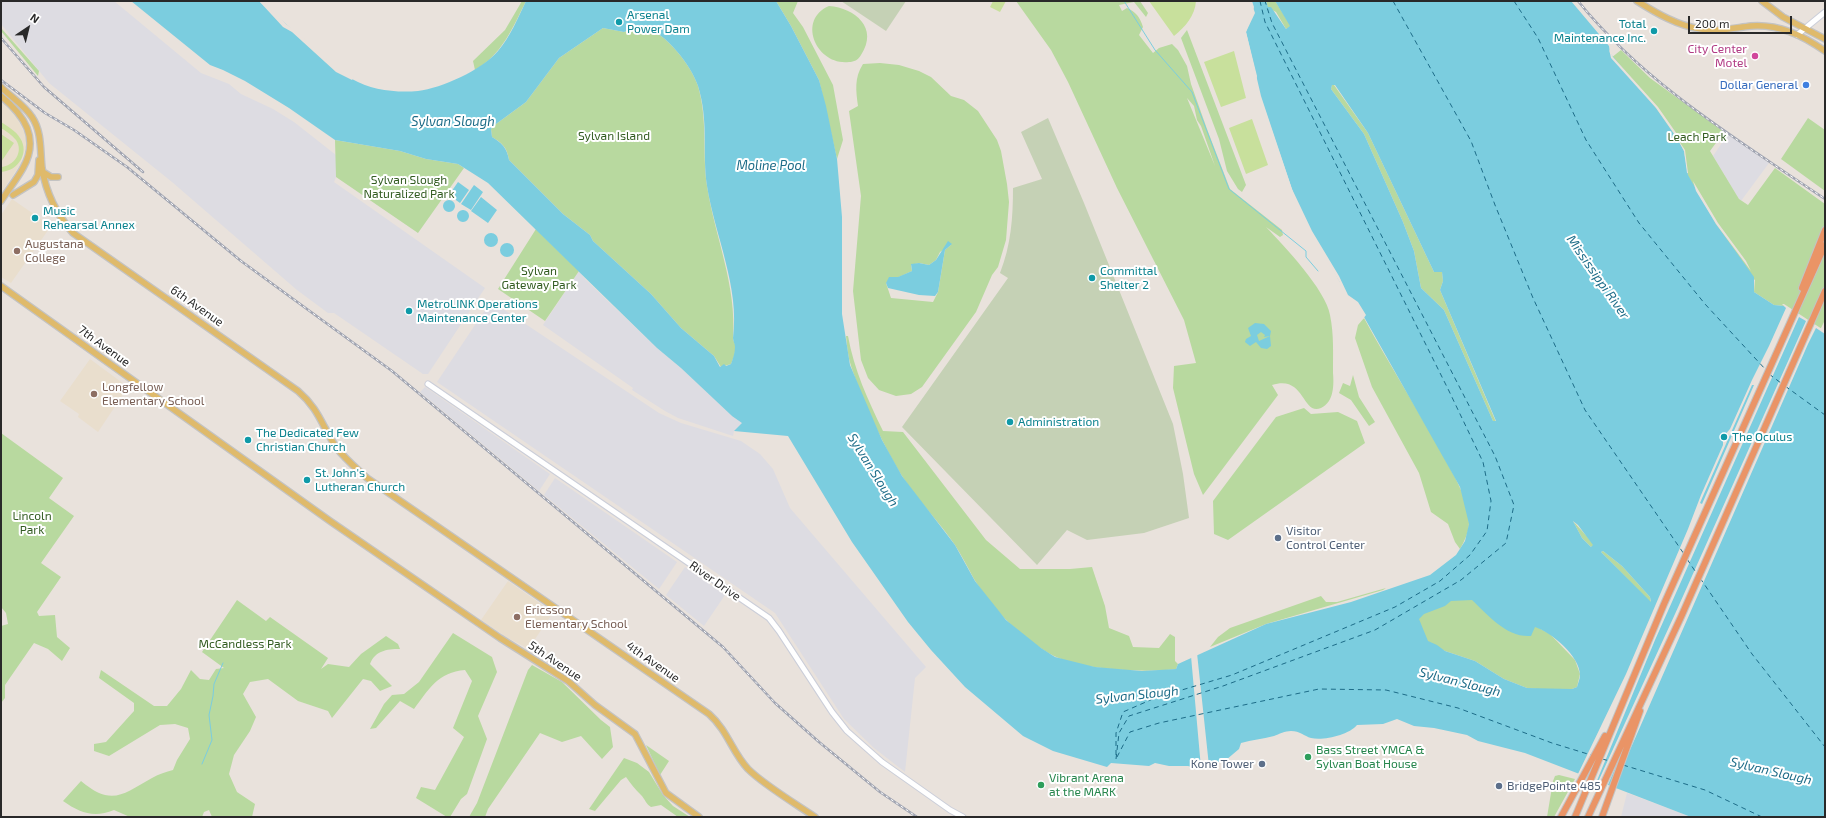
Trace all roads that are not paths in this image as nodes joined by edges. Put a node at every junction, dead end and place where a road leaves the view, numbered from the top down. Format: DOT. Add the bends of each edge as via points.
graph roads {
  1 [pos="1637,1"];
  2 [pos="1762,1"];
  3 [pos="1825,12"];
  4 [pos="1803,29"];
  5 [pos="1797,34"];
  6 [pos="1825,39"];
  7 [pos="1825,51"];
  8 [pos="1,87"];
  9 [pos="1,96"];
  10 [pos="41,148"];
  11 [pos="43,172"];
  12 [pos="58,177"];
  13 [pos="13,195"];
  14 [pos="1,201"];
  15 [pos="1825,230"];
  16 [pos="1825,245"];
  17 [pos="1,286"];
  18 [pos="1825,291"];
  19 [pos="1825,301"];
  20 [pos="1796,310"];
  21 [pos="1813,320"];
  22 [pos="428,384"];
  23 [pos="362,474"];
  24 [pos="330,521"];
  25 [pos="1647,688"];
  26 [pos="1619,712"];
  27 [pos="699,817"];
  28 [pos="815,817"];
  29 [pos="963,817"];
  30 [pos="1561,817"];
  31 [pos="1575,817"];
  32 [pos="1588,817"];
  33 [pos="1602,817"];
  1 -- 5 [label="main road" via="1655,13 1690,27 1718,30 1766,26"];
  2 -- 4 [label="main road"];
  3 -- 4 [label="main road"];
  4 -- 5 [label="main road"];
  4 -- 6 [label="main road"];
  5 -- 7 [label="main road"];
  8 -- 10 [label="main road" via="32,117"];
  9 -- 14 [label="main road" via="19,113 25,123 30,148 27,161"];
  10 -- 11 [label="main road, 6th Avenue"];
  10 -- 13 [label="main road" via="37,179"];
  11 -- 12 [label="main road" via="51,177"];
  11 -- 23 [label="main road, 6th Avenue" via="55,210 73,233 298,391 316,410 340,452"];
  15 -- 20 [label="highway" via="1803,284"];
  16 -- 20 [label="highway"];
  17 -- 24 [label="main road, 7th Avenue"];
  18 -- 21 [label="highway"];
  19 -- 21 [label="highway"];
  20 -- 26 [label="highway" via="1703,515"];
  21 -- 25 [label="highway"];
  22 -- 29 [label="main road, River Drive" via="769,618 847,731 890,768"];
  23 -- 28 [label="main road, 4th Avenue" via="706,712 725,731 752,773"];
  24 -- 27 [label="main road, 5th Avenue" via="500,638 564,678 595,705 631,730 640,741 665,791"];
  25 -- 32 [label="highway"];
  25 -- 33 [label="highway"];
  26 -- 30 [label="highway"];
  26 -- 31 [label="highway"];
}
